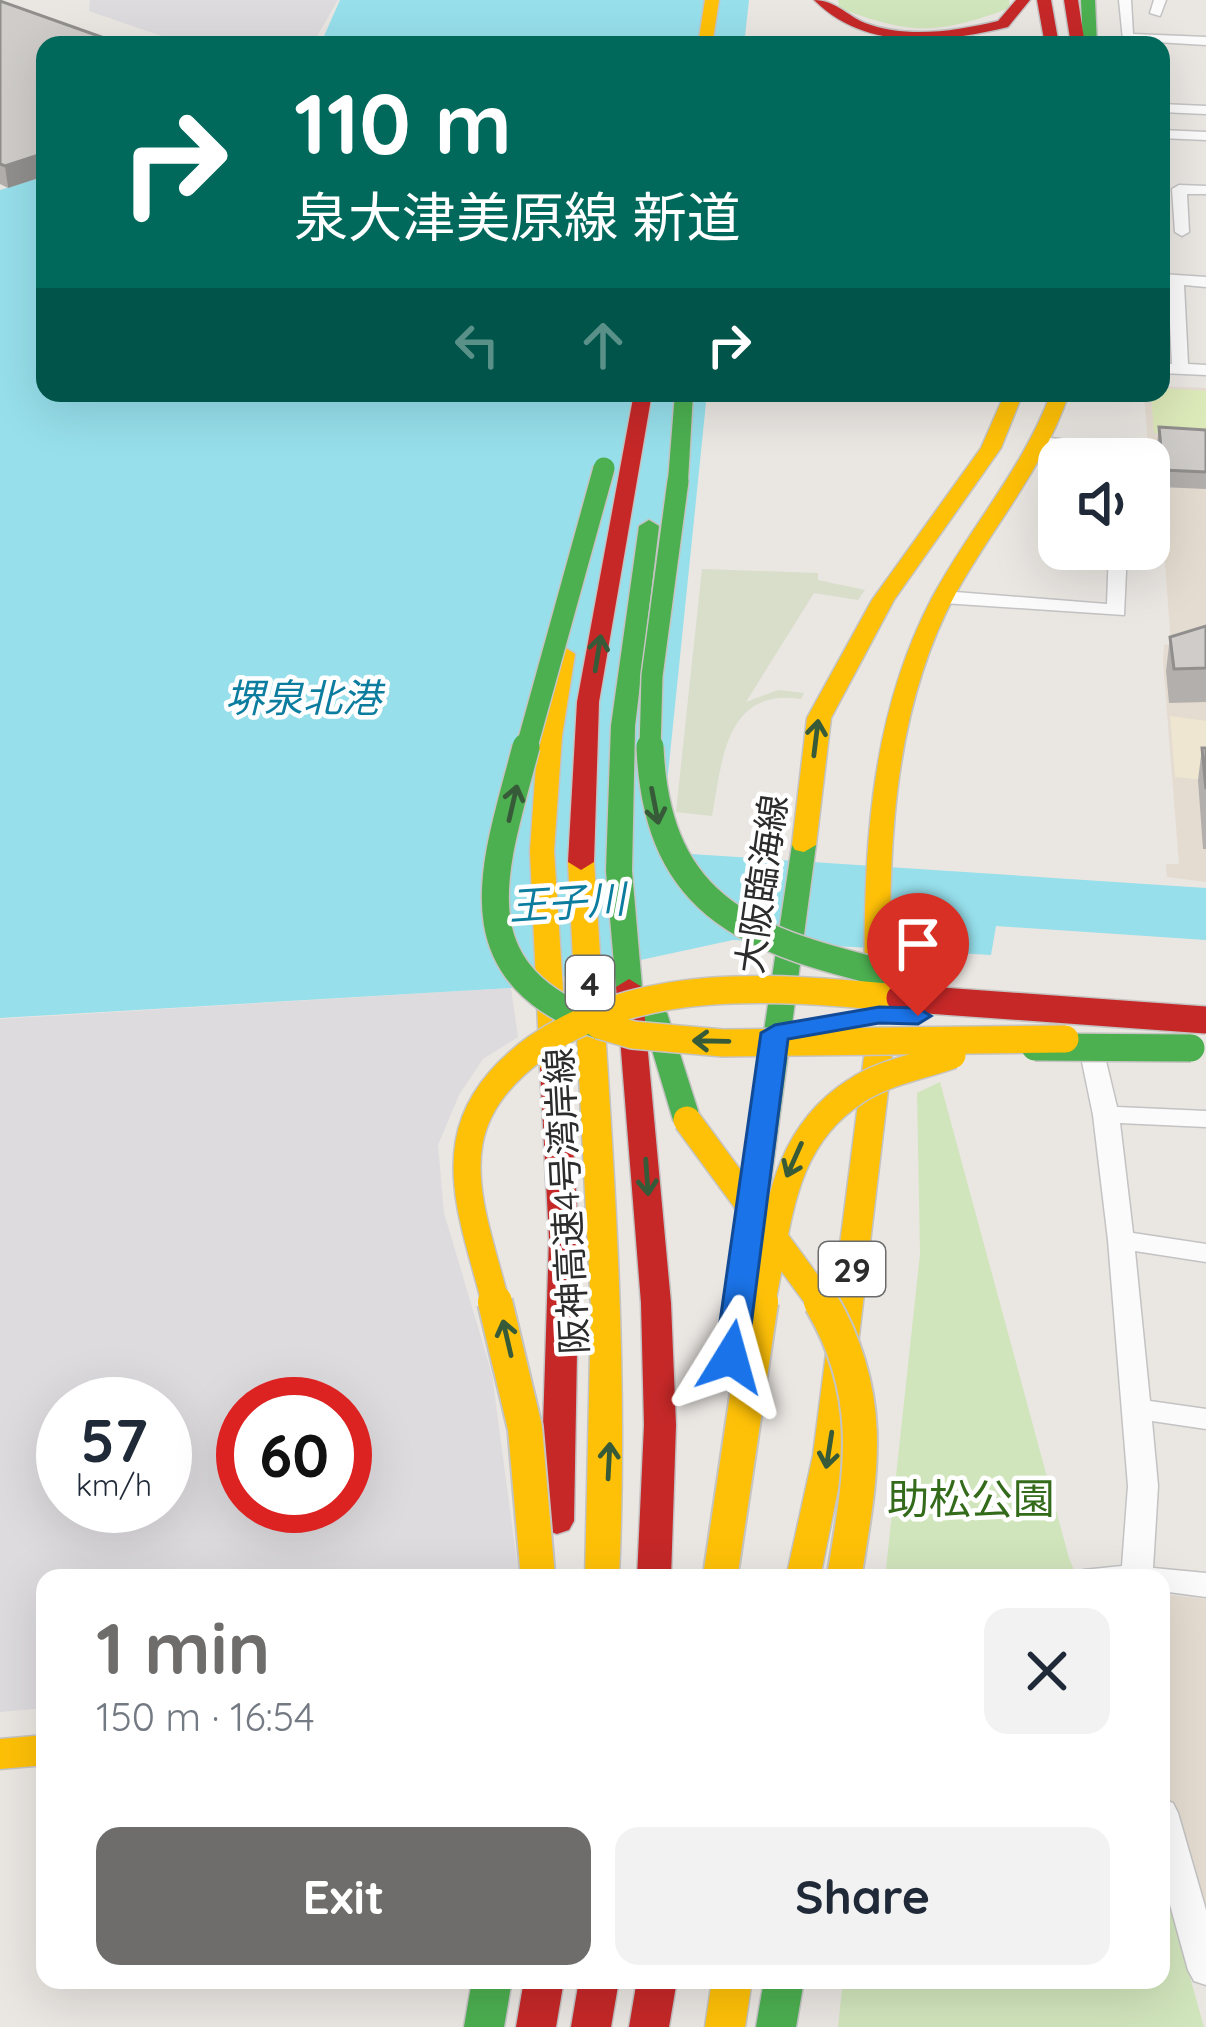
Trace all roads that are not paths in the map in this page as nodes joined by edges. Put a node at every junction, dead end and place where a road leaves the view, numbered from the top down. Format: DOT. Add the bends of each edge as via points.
graph roads {
  1 [pos="712,0"];
  2 [pos="733,0"];
  3 [pos="799,0"];
  4 [pos="820,0"];
  5 [pos="1023,0"];
  6 [pos="1043,0"];
  7 [pos="1071,0"];
  8 [pos="1088,0"];
  9 [pos="1125,0"];
  10 [pos="706,36"];
  11 [pos="727,36"];
  12 [pos="877,36"];
  13 [pos="1050,36"];
  14 [pos="1077,36"];
  15 [pos="1090,36"];
  16 [pos="1127,36"];
  17 [pos="1170,39"];
  18 [pos="1206,41"];
  19 [pos="1170,108"];
  20 [pos="1206,110"];
  21 [pos="1170,134"];
  22 [pos="1206,136"];
  23 [pos="1206,190"];
  24 [pos="1181,232"];
  25 [pos="1170,280"];
  26 [pos="1206,282"];
  27 [pos="1170,369"];
  28 [pos="1206,370"];
  29 [pos="628,402"];
  30 [pos="641,402"];
  31 [pos="672,402"];
  32 [pos="683,402"];
  33 [pos="1010,402"];
  34 [pos="1057,402"];
  35 [pos="1044,438"];
  36 [pos="1038,450"];
  37 [pos="1118,570"];
  38 [pos="578,580"];
  39 [pos="944,597"];
  40 [pos="620,796"];
  41 [pos="879,1015"];
  42 [pos="1206,1018"];
  43 [pos="775,1033"];
  44 [pos="1206,1046"];
  45 [pos="1093,1057"];
  46 [pos="878,1060"];
  47 [pos="1206,1063"];
  48 [pos="1106,1115"];
  49 [pos="1206,1119"];
  50 [pos="1121,1240"];
  51 [pos="1206,1253"];
  52 [pos="1136,1409"];
  53 [pos="1206,1419"];
  54 [pos="538,1569"];
  55 [pos="555,1569"];
  56 [pos="603,1569"];
  57 [pos="654,1569"];
  58 [pos="699,1569"];
  59 [pos="721,1569"];
  60 [pos="805,1569"];
  61 [pos="845,1569"];
  62 [pos="1137,1569"];
  63 [pos="1170,1581"];
  64 [pos="1206,1585"];
  65 [pos="36,1751"];
  66 [pos="0,1754"];
  67 [pos="1170,1845"];
  68 [pos="1206,1970"];
  69 [pos="490,1989"];
  70 [pos="508,1989"];
  71 [pos="542,1989"];
  72 [pos="597,1989"];
  73 [pos="627,1989"];
  74 [pos="656,1989"];
  75 [pos="731,1989"];
  76 [pos="782,1989"];
  77 [pos="484,2027"];
  78 [pos="502,2027"];
  79 [pos="536,2027"];
  80 [pos="591,2027"];
  81 [pos="621,2027"];
  82 [pos="650,2027"];
  83 [pos="725,2027"];
  84 [pos="776,2027"];
  1 -- 10 [label="main road"];
  2 -- 11 [label="main road"];
  3 -- 12 [label="main road" via="829,25"];
  4 -- 5 [label="main road" via="859,25 928,36 1003,24"];
  6 -- 13 [label="main road"];
  7 -- 14 [label="main road"];
  8 -- 15 [label="main road"];
  9 -- 16 [label="street"];
  17 -- 18 [label="street"];
  19 -- 20 [label="street"];
  21 -- 22 [label="street"];
  23 -- 24 [label="street" via="1179,189"];
  25 -- 26 [label="street"];
  27 -- 28 [label="street"];
  29 -- 38 [label="main road, bridge"];
  56 -- 30 [label="main road, 阪神高速4号湾岸線 / 4, one-way" via="611,1310 581,802"];
  31 -- 40 [label="main road, 4" via="631,661"];
  32 -- 42 [label="main road, one-way, bridge" via="651,786 665,844 691,882 760,933 866,969 1017,998"];
  43 -- 33 [label="main road, 大阪臨海線, one-way" via="819,718 884,600 992,448"];
  34 -- 35 [label="main road, 29"];
  36 -- 39 [label="main road, 29"];
  37 -- 39 [label="street" via="1117,611"];
  44 -- 38 [label="main road, one-way, bridge" via="1022,1038 685,1041 624,1032 547,1000 512,967 492,912 520,771"];
  38 -- 55 [label="main road, bridge" via="550,736 542,851 564,1238"];
  39 -- 41 [label="main road, 29" via="909,670 893,728 879,860"];
  40 -- 57 [label="main road, 4, one-way, bridge" via="656,1303"];
  40 -- 61 [label="main road, bridge" via="655,1015 687,1120 810,1286 850,1359 862,1437"];
  41 -- 42 [label="main road"];
  41 -- 43 [label="main road"];
  41 -- 46 [label="main road, 29"];
  54 -- 42 [label="main road, one-way, bridge" via="523,1406 465,1166 476,1111 524,1053 599,1012 703,992"];
  43 -- 46 [label="main road"];
  43 -- 58 [label="main road, 大阪臨海線"];
  44 -- 59 [label="main road, one-way, bridge" via="977,1051 868,1082 822,1115 784,1184"];
  45 -- 46 [label="main road"];
  45 -- 47 [label="main road"];
  45 -- 48 [label="street"];
  46 -- 60 [label="main road, 29, one-way" via="829,1455"];
  48 -- 49 [label="street"];
  48 -- 50 [label="street"];
  50 -- 51 [label="street"];
  50 -- 52 [label="street"];
  52 -- 53 [label="street"];
  52 -- 62 [label="street" via="1143,1486"];
  63 -- 64 [label="street"];
  65 -- 66 [label="main road"];
  67 -- 68 [label="street"];
  69 -- 77 [label="main road"];
  70 -- 78 [label="main road"];
  71 -- 79 [label="main road"];
  72 -- 80 [label="main road"];
  73 -- 81 [label="main road"];
  74 -- 82 [label="main road"];
  75 -- 83 [label="main road"];
  76 -- 84 [label="main road"];
}
